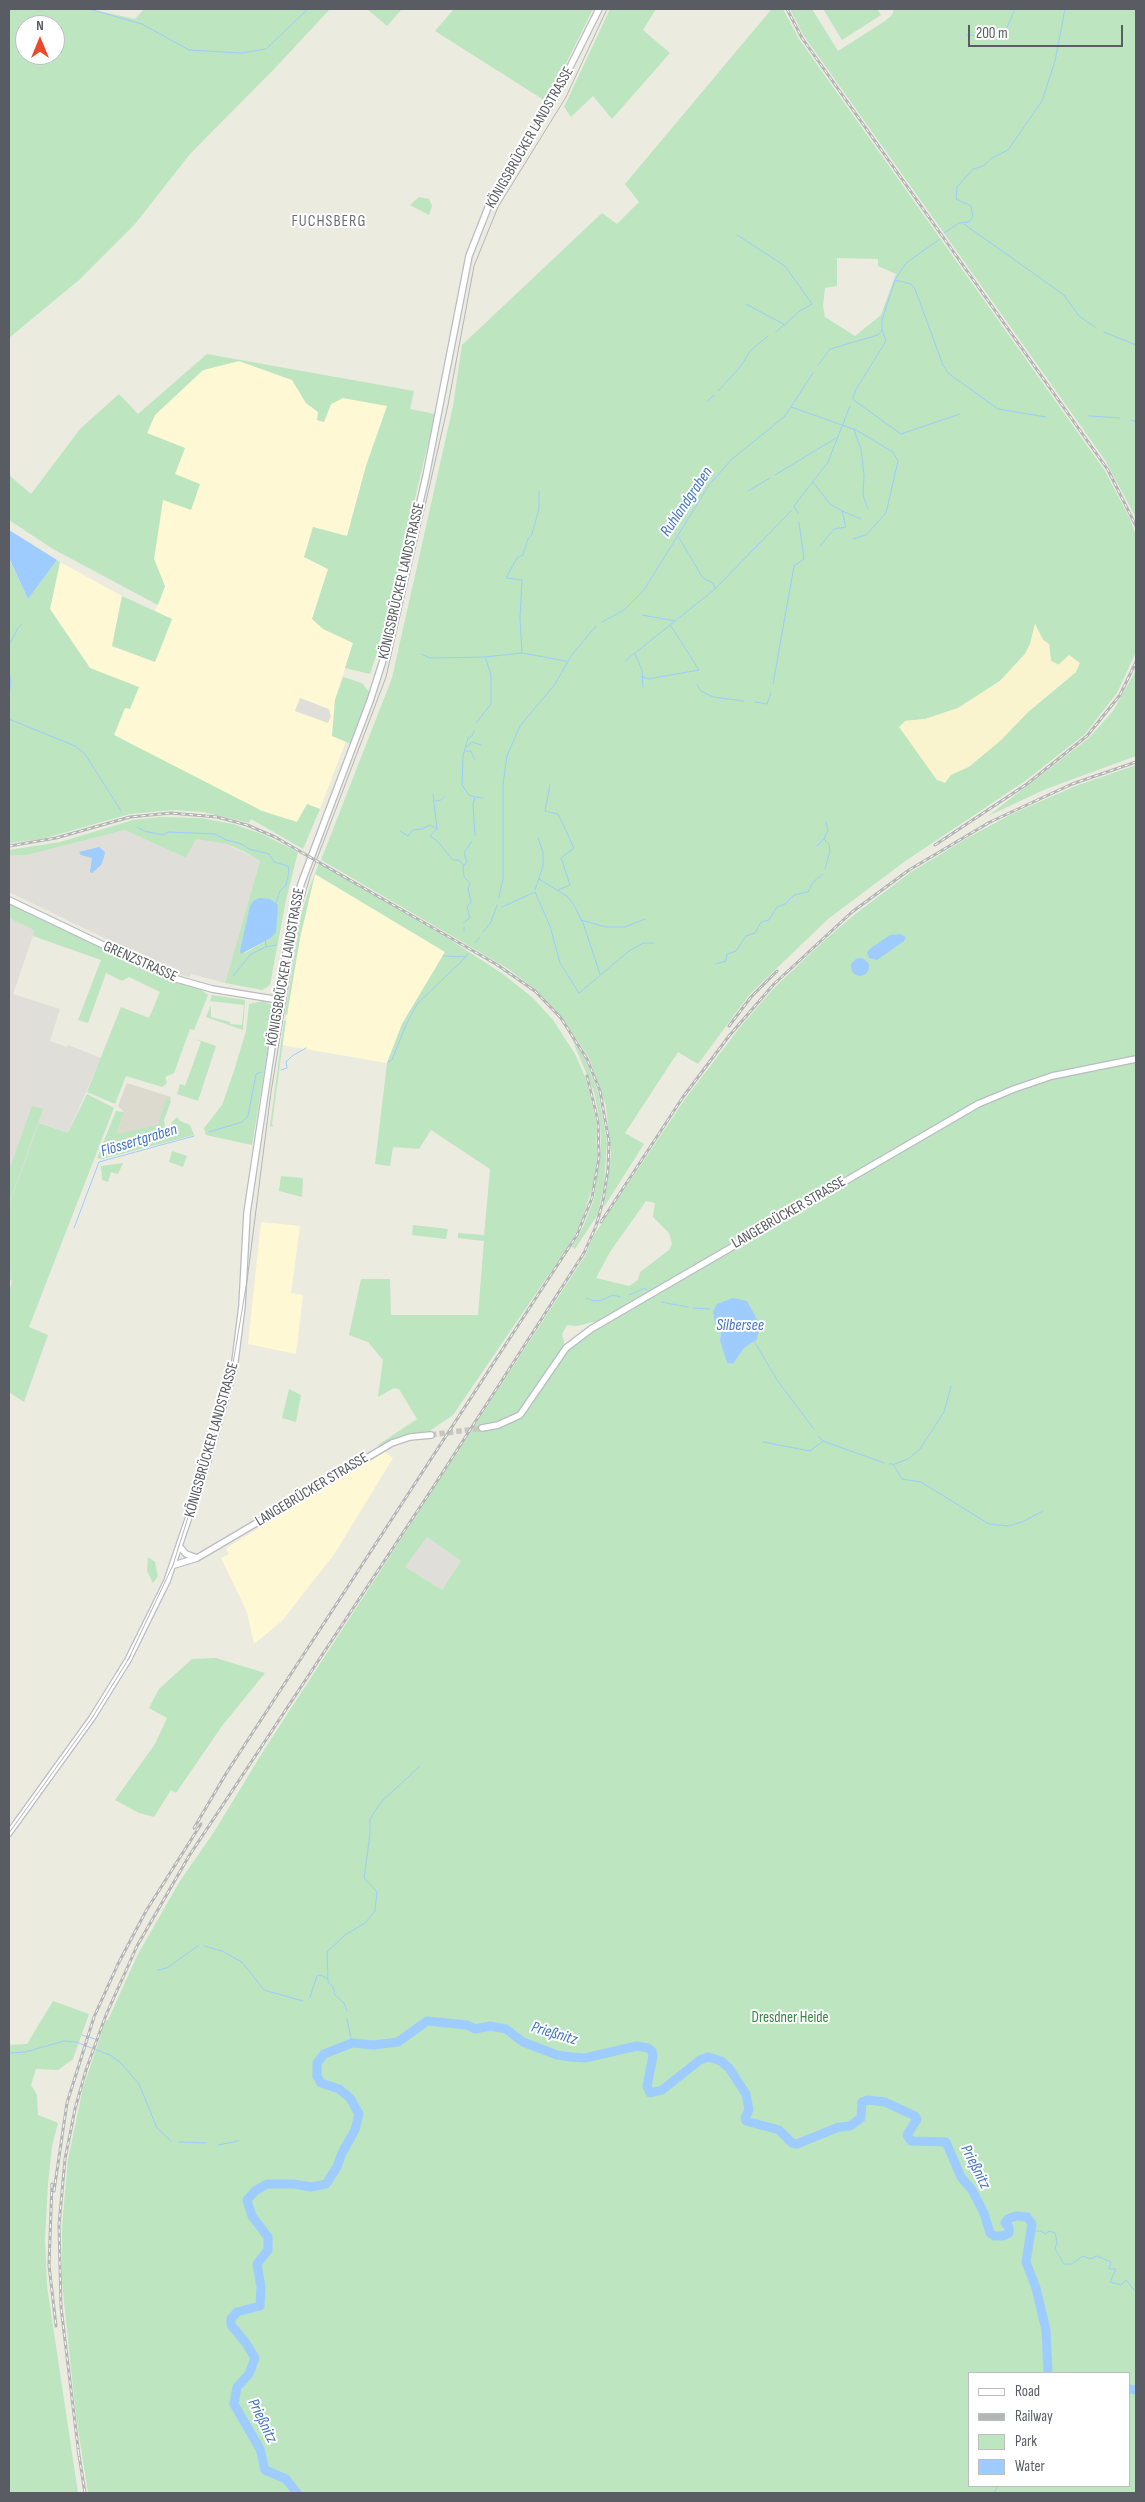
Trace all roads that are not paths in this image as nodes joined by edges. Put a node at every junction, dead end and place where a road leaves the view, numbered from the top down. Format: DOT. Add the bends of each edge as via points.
graph roads {
  1 [pos="599,9"];
  2 [pos="9,900"];
  3 [pos="279,1000"];
  4 [pos="1136,1058"];
  5 [pos="482,1428"];
  6 [pos="431,1434"];
  7 [pos="180,1547"];
  8 [pos="197,1558"];
  9 [pos="174,1565"];
  10 [pos="9,1833"];
  1 -- 3 [label="main road, KÖNIGSBRÜCKER LANDSTRASSE" via="553,101 489,205 469,256 424,484 385,654 301,884"];
  2 -- 3 [label="main road, GRENZSTRASSE" via="170,977 212,989"];
  3 -- 7 [label="main road, KÖNIGSBRÜCKER LANDSTRASSE" via="247,1213 242,1306 234,1369 217,1434"];
  4 -- 5 [label="main road, LANGEBRÜCKER STRASSE" via="1052,1076 978,1104 584,1333 560,1356 520,1415"];
  6 -- 8 [label="main road, LANGEBRÜCKER STRASSE" via="410,1437 385,1447"];
  7 -- 8 [label="main road"];
  7 -- 9 [label="main road, KÖNIGSBRÜCKER LANDSTRASSE"];
  8 -- 9 [label="main road, LANGEBRÜCKER STRASSE"];
  9 -- 10 [label="main road, KÖNIGSBRÜCKER LANDSTRASSE" via="108,1694"];
}
